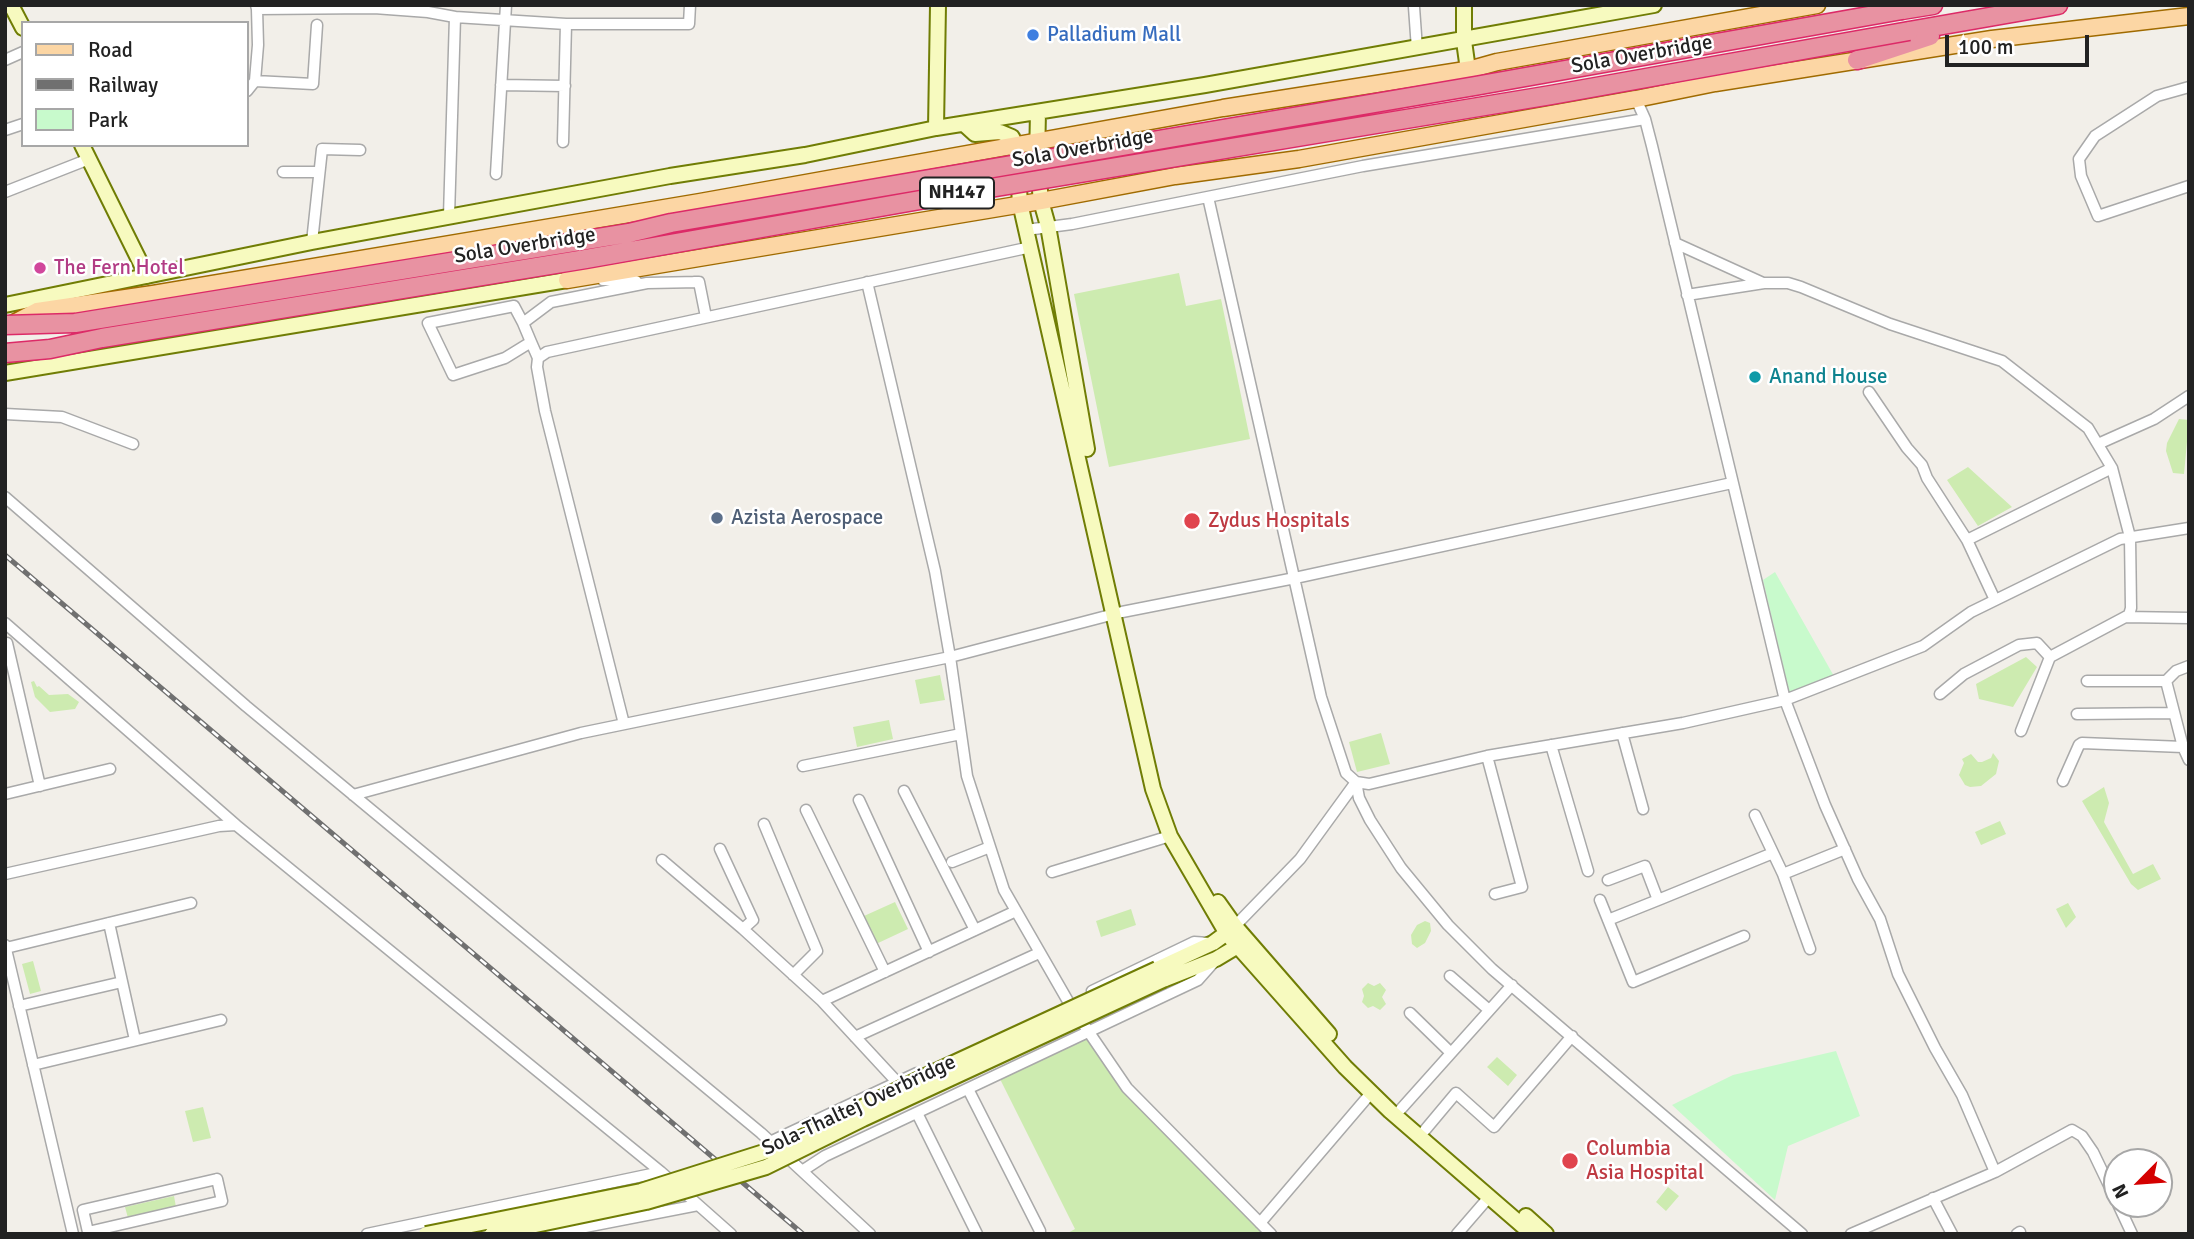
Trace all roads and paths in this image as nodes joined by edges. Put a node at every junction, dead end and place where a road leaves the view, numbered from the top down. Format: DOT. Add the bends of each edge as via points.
graph roads {
  1 [pos="11,5"];
  2 [pos="19,5"];
  3 [pos="506,5"];
  4 [pos="690,5"];
  5 [pos="938,5"];
  6 [pos="948,5"];
  7 [pos="1464,5"];
  8 [pos="1473,5"];
  9 [pos="1654,5"];
  10 [pos="1817,5"];
  11 [pos="1933,5"];
  12 [pos="2058,5"];
  13 [pos="257,7"];
  14 [pos="1414,8"];
  15 [pos="437,10"];
  16 [pos="2189,16"];
  17 [pos="456,17"];
  18 [pos="506,19"];
  19 [pos="27,21"];
  20 [pos="1962,21"];
  21 [pos="317,24"];
  22 [pos="566,24"];
  23 [pos="21,25"];
  24 [pos="1469,40"];
  25 [pos="252,44"];
  26 [pos="1417,48"];
  27 [pos="21,53"];
  28 [pos="5,60"];
  29 [pos="1857,60"];
  30 [pos="1472,69"];
  31 [pos="255,81"];
  32 [pos="501,85"];
  33 [pos="565,86"];
  34 [pos="2189,87"];
  35 [pos="248,90"];
  36 [pos="1636,99"];
  37 [pos="1038,112"];
  38 [pos="1646,119"];
  39 [pos="964,124"];
  40 [pos="940,128"];
  41 [pos="563,142"];
  42 [pos="1038,143"];
  43 [pos="1016,146"];
  44 [pos="360,150"];
  45 [pos="89,152"];
  46 [pos="283,172"];
  47 [pos="319,173"];
  48 [pos="496,174"];
  49 [pos="2189,186"];
  50 [pos="5,192"];
  51 [pos="1208,197"];
  52 [pos="1041,201"];
  53 [pos="1020,203"];
  54 [pos="449,216"];
  55 [pos="1048,226"];
  56 [pos="1026,230"];
  57 [pos="312,242"];
  58 [pos="1675,243"];
  59 [pos="1031,247"];
  60 [pos="151,275"];
  61 [pos="567,280"];
  62 [pos="699,282"];
  63 [pos="867,282"];
  64 [pos="1764,283"];
  65 [pos="1688,295"];
  66 [pos="5,305"];
  67 [pos="706,317"];
  68 [pos="523,323"];
  69 [pos="9,325"];
  70 [pos="531,342"];
  71 [pos="50,349"];
  72 [pos="5,353"];
  73 [pos="538,358"];
  74 [pos="5,361"];
  75 [pos="5,373"];
  76 [pos="1869,392"];
  77 [pos="2189,396"];
  78 [pos="5,415"];
  79 [pos="134,444"];
  80 [pos="2098,444"];
  81 [pos="2112,468"];
  82 [pos="1732,482"];
  83 [pos="5,497"];
  84 [pos="2189,528"];
  85 [pos="2130,537"];
  86 [pos="1967,540"];
  87 [pos="1295,578"];
  88 [pos="1995,600"];
  89 [pos="1118,614"];
  90 [pos="2125,617"];
  91 [pos="2189,618"];
  92 [pos="5,623"];
  93 [pos="7,643"];
  94 [pos="950,657"];
  95 [pos="2050,657"];
  96 [pos="2189,666"];
  97 [pos="2087,681"];
  98 [pos="2166,681"];
  99 [pos="1940,694"];
  100 [pos="1785,700"];
  101 [pos="2173,713"];
  102 [pos="2077,714"];
  103 [pos="624,724"];
  104 [pos="2021,732"];
  105 [pos="1622,733"];
  106 [pos="961,734"];
  107 [pos="1551,745"];
  108 [pos="2183,747"];
  109 [pos="1487,755"];
  110 [pos="2189,760"];
  111 [pos="803,766"];
  112 [pos="110,769"];
  113 [pos="2063,781"];
  114 [pos="1356,782"];
  115 [pos="40,786"];
  116 [pos="904,790"];
  117 [pos="5,794"];
  118 [pos="353,795"];
  119 [pos="859,800"];
  120 [pos="1643,809"];
  121 [pos="806,810"];
  122 [pos="1755,815"];
  123 [pos="764,824"];
  124 [pos="236,825"];
  125 [pos="1170,835"];
  126 [pos="990,847"];
  127 [pos="720,849"];
  128 [pos="1845,849"];
  129 [pos="1773,853"];
  130 [pos="662,860"];
  131 [pos="952,862"];
  132 [pos="1588,871"];
  133 [pos="1052,872"];
  134 [pos="5,874"];
  135 [pos="1783,874"];
  136 [pos="1608,880"];
  137 [pos="1495,894"];
  138 [pos="1600,900"];
  139 [pos="1658,900"];
  140 [pos="191,903"];
  141 [pos="1016,911"];
  142 [pos="1608,920"];
  143 [pos="109,923"];
  144 [pos="743,929"];
  145 [pos="975,930"];
  146 [pos="1231,930"];
  147 [pos="1744,936"];
  148 [pos="1213,943"];
  149 [pos="1243,943"];
  150 [pos="6,947"];
  151 [pos="1810,949"];
  152 [pos="929,952"];
  153 [pos="1040,953"];
  154 [pos="1216,959"];
  155 [pos="885,972"];
  156 [pos="1160,974"];
  157 [pos="793,975"];
  158 [pos="1450,976"];
  159 [pos="122,982"];
  160 [pos="1512,985"];
  161 [pos="822,1001"];
  162 [pos="1069,1003"];
  163 [pos="19,1006"];
  164 [pos="1489,1010"];
  165 [pos="1410,1013"];
  166 [pos="221,1020"];
  167 [pos="1088,1032"];
  168 [pos="1572,1036"];
  169 [pos="855,1037"];
  170 [pos="135,1040"];
  171 [pos="1451,1053"];
  172 [pos="33,1065"];
  173 [pos="897,1082"];
  174 [pos="968,1089"];
  175 [pos="1371,1093"];
  176 [pos="1401,1109"];
  177 [pos="917,1113"];
  178 [pos="1425,1130"];
  179 [pos="770,1142"];
  180 [pos="802,1171"];
  181 [pos="661,1172"];
  182 [pos="1995,1172"];
  183 [pos="2103,1173"];
  184 [pos="1489,1198"];
  185 [pos="1933,1198"];
  186 [pos="698,1205"];
  187 [pos="2124,1218"];
  188 [pos="70,1222"];
  189 [pos="1260,1223"];
  190 [pos="86,1224"];
  191 [pos="1041,1231"];
  192 [pos="73,1233"];
  193 [pos="367,1234"];
  194 [pos="426,1234"];
  195 [pos="492,1234"];
  196 [pos="549,1234"];
  197 [pos="731,1234"];
  198 [pos="870,1234"];
  199 [pos="977,1234"];
  200 [pos="1270,1234"];
  201 [pos="1457,1234"];
  202 [pos="1532,1234"];
  203 [pos="1546,1234"];
  204 [pos="1802,1234"];
  205 [pos="1851,1234"];
  206 [pos="1952,1234"];
  207 [pos="2132,1234"];
  1 -- 23 [label="street"];
  2 -- 19 [label="street"];
  3 -- 18 [label="street"];
  4 -- 22 [label="street" via="689,24"];
  5 -- 40 [label="street"];
  6 -- 40 [label="street"];
  7 -- 24 [label="street"];
  8 -- 24 [label="street"];
  9 -- 24 [label="street"];
  10 -- 30 [label="main road"];
  11 -- 69 [label="highway, Sola Overbridge / NH147, bridge" via="616,235 75,323"];
  12 -- 20 [label="highway, NH147"];
  13 -- 15 [label="street"];
  13 -- 25 [label="street"];
  14 -- 26 [label="street"];
  15 -- 17 [label="street"];
  16 -- 29 [label="main road"];
  17 -- 18 [label="street"];
  17 -- 54 [label="street"];
  18 -- 22 [label="street"];
  18 -- 32 [label="street"];
  20 -- 29 [label="highway"];
  20 -- 71 [label="highway, Sola Overbridge / NH147, bridge"];
  21 -- 31 [label="street" via="313,88"];
  22 -- 33 [label="street"];
  24 -- 26 [label="street"];
  24 -- 30 [label="street"];
  25 -- 31 [label="street"];
  26 -- 37 [label="street"];
  27 -- 28 [label="street"];
  29 -- 36 [label="main road"];
  30 -- 42 [label="main road"];
  31 -- 35 [label="street"];
  32 -- 33 [label="street"];
  32 -- 48 [label="street"];
  33 -- 41 [label="street"];
  34 -- 49 [label="street" via="2157,96 2095,136 2079,159 2098,216"];
  36 -- 38 [label="street"];
  36 -- 52 [label="main road"];
  37 -- 39 [label="street"];
  37 -- 42 [label="street"];
  38 -- 51 [label="street"];
  38 -- 58 [label="street"];
  39 -- 40 [label="street"];
  39 -- 43 [label="street" via="975,134 1000,132 1012,137"];
  40 -- 54 [label="street"];
  42 -- 43 [label="main road"];
  42 -- 52 [label="street"];
  43 -- 53 [label="street"];
  43 -- 69 [label="main road" via="37,311"];
  44 -- 47 [label="street" via="322,149"];
  45 -- 50 [label="street"];
  45 -- 60 [label="street"];
  46 -- 47 [label="street"];
  47 -- 57 [label="street"];
  51 -- 55 [label="street"];
  51 -- 87 [label="street"];
  52 -- 53 [label="main road"];
  52 -- 55 [label="street"];
  53 -- 56 [label="street"];
  53 -- 61 [label="main road"];
  54 -- 57 [label="street"];
  55 -- 56 [label="street"];
  55 -- 89 [label="street"];
  56 -- 59 [label="street"];
  57 -- 60 [label="street"];
  58 -- 64 [label="street"];
  58 -- 65 [label="street"];
  59 -- 63 [label="street"];
  59 -- 89 [label="street"];
  60 -- 66 [label="street"];
  61 -- 62 [label="street"];
  61 -- 75 [label="street"];
  62 -- 67 [label="street"];
  62 -- 68 [label="street" via="647,284 551,302"];
  63 -- 67 [label="street"];
  63 -- 94 [label="street"];
  64 -- 65 [label="street"];
  64 -- 80 [label="street" via="1801,287 1890,324 2002,361 2073,415"];
  65 -- 82 [label="street"];
  67 -- 73 [label="street" via="547,352"];
  68 -- 70 [label="street"];
  68 -- 70 [label="street" via="514,306 428,323 453,375 505,358"];
  70 -- 73 [label="street"];
  71 -- 72 [label="highway, Sola Overbridge / NH147, bridge"];
  71 -- 74 [label="highway, bridge"];
  73 -- 103 [label="street" via="545,411"];
  76 -- 86 [label="street" via="1922,465"];
  77 -- 80 [label="street" via="2154,419"];
  78 -- 79 [label="street" via="62,417"];
  80 -- 81 [label="street"];
  81 -- 85 [label="street"];
  81 -- 86 [label="street"];
  82 -- 87 [label="street"];
  82 -- 100 [label="street"];
  83 -- 118 [label="street"];
  84 -- 85 [label="street"];
  85 -- 88 [label="street"];
  85 -- 90 [label="street" via="2131,608"];
  86 -- 88 [label="street"];
  87 -- 89 [label="street"];
  87 -- 114 [label="street" via="1321,697 1346,773"];
  88 -- 100 [label="street" via="1923,646"];
  89 -- 94 [label="street"];
  89 -- 125 [label="street" via="1153,789"];
  89 -- 146 [label="street" via="1166,797"];
  90 -- 91 [label="street"];
  90 -- 95 [label="street"];
  92 -- 124 [label="street"];
  93 -- 115 [label="street"];
  94 -- 103 [label="street"];
  94 -- 106 [label="street"];
  95 -- 99 [label="street" via="2037,643 2019,645 1964,674"];
  95 -- 104 [label="street"];
  96 -- 98 [label="street"];
  97 -- 98 [label="street"];
  98 -- 101 [label="street"];
  100 -- 105 [label="street"];
  100 -- 128 [label="street"];
  101 -- 102 [label="street"];
  101 -- 108 [label="street"];
  103 -- 118 [label="street"];
  105 -- 107 [label="street"];
  105 -- 120 [label="street"];
  106 -- 111 [label="street"];
  106 -- 126 [label="street" via="967,776"];
  107 -- 109 [label="street"];
  107 -- 132 [label="street"];
  108 -- 110 [label="street"];
  108 -- 113 [label="street" via="2082,743"];
  109 -- 114 [label="street" via="1368,784"];
  109 -- 137 [label="street" via="1522,887"];
  112 -- 115 [label="street"];
  114 -- 146 [label="street" via="1300,859"];
  114 -- 160 [label="street" via="1370,820 1401,867 1448,925"];
  115 -- 117 [label="street"];
  116 -- 145 [label="street"];
  118 -- 179 [label="street"];
  119 -- 152 [label="street"];
  121 -- 155 [label="street"];
  122 -- 129 [label="street"];
  123 -- 157 [label="street" via="817,951"];
  124 -- 134 [label="street"];
  124 -- 181 [label="street"];
  125 -- 133 [label="street"];
  125 -- 146 [label="street"];
  126 -- 131 [label="street"];
  126 -- 141 [label="street"];
  127 -- 144 [label="street" via="753,920"];
  128 -- 135 [label="street"];
  128 -- 182 [label="street" via="1880,919 1898,974 1962,1095"];
  129 -- 135 [label="street"];
  129 -- 139 [label="street"];
  130 -- 144 [label="street"];
  135 -- 151 [label="street"];
  136 -- 139 [label="street" via="1645,866"];
  138 -- 142 [label="street"];
  139 -- 142 [label="street"];
  140 -- 143 [label="street"];
  141 -- 145 [label="street"];
  141 -- 153 [label="street"];
  142 -- 147 [label="street" via="1633,982"];
  143 -- 150 [label="street"];
  143 -- 159 [label="street"];
  144 -- 157 [label="street"];
  145 -- 152 [label="street"];
  146 -- 148 [label="street"];
  146 -- 149 [label="street"];
  148 -- 156 [label="street"];
  148 -- 162 [label="street" via="1194,942"];
  149 -- 154 [label="street"];
  149 -- 175 [label="street"];
  149 -- 176 [label="street"];
  150 -- 163 [label="street"];
  152 -- 155 [label="street"];
  153 -- 162 [label="street"];
  153 -- 169 [label="street"];
  154 -- 156 [label="street"];
  154 -- 167 [label="street" via="1198,980"];
  155 -- 161 [label="street"];
  156 -- 194 [label="street, Sola-Thaltej Overbridge, bridge" via="921,1078 786,1145 641,1191"];
  156 -- 195 [label="street, Sola-Thaltej Overbridge, bridge" via="766,1167 646,1202"];
  157 -- 161 [label="street"];
  158 -- 164 [label="street"];
  159 -- 163 [label="street"];
  159 -- 170 [label="street"];
  160 -- 164 [label="street"];
  160 -- 168 [label="street"];
  161 -- 169 [label="street"];
  162 -- 167 [label="street"];
  162 -- 173 [label="street"];
  163 -- 172 [label="street"];
  164 -- 171 [label="street"];
  165 -- 171 [label="street"];
  166 -- 170 [label="street"];
  167 -- 174 [label="street"];
  167 -- 189 [label="street" via="1126,1088"];
  168 -- 178 [label="street" via="1494,1127 1456,1093"];
  168 -- 204 [label="street"];
  169 -- 173 [label="street"];
  170 -- 172 [label="street"];
  171 -- 176 [label="street"];
  172 -- 188 [label="street"];
  173 -- 179 [label="street"];
  174 -- 177 [label="street"];
  174 -- 191 [label="street"];
  175 -- 184 [label="street"];
  175 -- 189 [label="street"];
  176 -- 178 [label="street"];
  177 -- 180 [label="street"];
  177 -- 199 [label="street"];
  178 -- 203 [label="street"];
  179 -- 180 [label="street"];
  180 -- 198 [label="street"];
  181 -- 186 [label="street"];
  181 -- 193 [label="street"];
  182 -- 183 [label="street" via="2072,1130 2082,1136"];
  182 -- 185 [label="street"];
  184 -- 201 [label="street"];
  184 -- 202 [label="street"];
  185 -- 205 [label="street"];
  185 -- 206 [label="street"];
  186 -- 196 [label="street"];
  186 -- 197 [label="street"];
  187 -- 207 [label="street"];
  188 -- 190 [label="street"];
  188 -- 192 [label="street"];
  189 -- 200 [label="street"];
  190 -- 190 [label="street" via="88,1232 222,1201 217,1179 83,1210"];
  190 -- 192 [label="street"];
}
